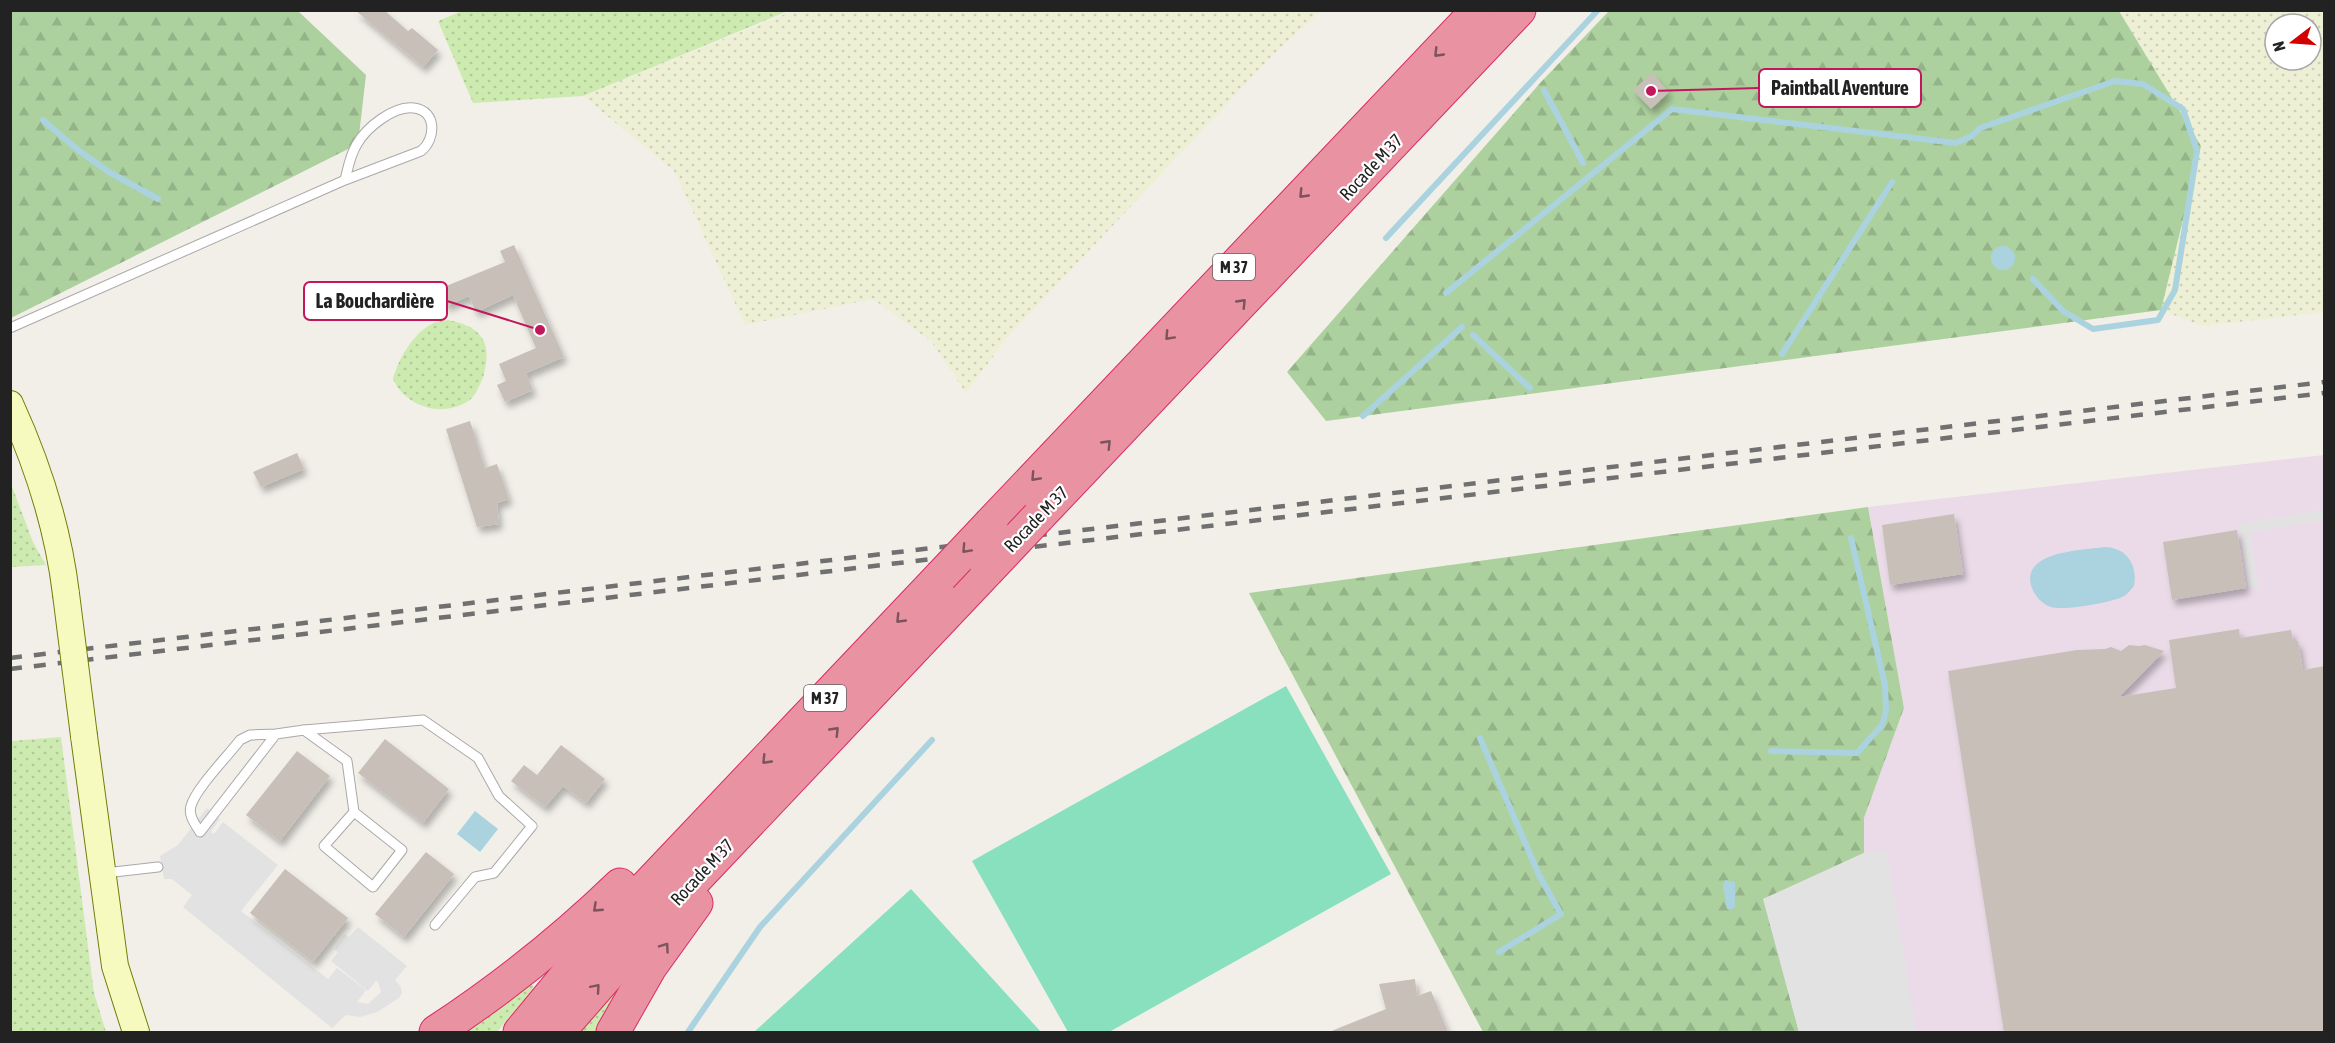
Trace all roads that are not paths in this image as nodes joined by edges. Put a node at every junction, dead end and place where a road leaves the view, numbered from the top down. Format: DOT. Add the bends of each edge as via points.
graph roads {
  1 [pos="1478,10"];
  2 [pos="1519,10"];
  3 [pos="345,180"];
  4 [pos="10,328"];
  5 [pos="10,404"];
  6 [pos="304,730"];
  7 [pos="276,734"];
  8 [pos="766,804"];
  9 [pos="354,812"];
  10 [pos="709,820"];
  11 [pos="158,867"];
  12 [pos="103,874"];
  13 [pos="111,921"];
  14 [pos="435,926"];
  15 [pos="136,1032"];
  16 [pos="148,1032"];
  17 [pos="436,1032"];
  18 [pos="520,1032"];
  19 [pos="558,1032"];
  20 [pos="613,1032"];
  1 -- 10 [label="highway, Rocade M 37 / M 37, one-way, bridge"];
  8 -- 2 [label="highway, Rocade M 37 / M 37, one-way, bridge"];
  3 -- 3 [label="lane" via="421,151 432,135 426,115 417,108 409,108 376,124 357,142"];
  3 -- 4 [label="lane"];
  5 -- 12 [label="street, bridge" via="38,470 61,556"];
  6 -- 7 [label="lane"];
  6 -- 9 [label="lane" via="347,761"];
  6 -- 14 [label="lane" via="423,720 478,758 499,796 532,826 494,873 475,877"];
  7 -- 7 [label="lane" via="250,735 240,740 196,795 190,807 200,832"];
  19 -- 8 [label="highway, Rocade M 37 / M 37, one-way"];
  20 -- 8 [label="highway, one-way" via="650,967"];
  9 -- 9 [label="lane" via="324,846 373,887 402,850"];
  10 -- 17 [label="highway, one-way" via="625,881 514,979"];
  10 -- 18 [label="highway, Rocade M 37 / M 37" via="577,963"];
  11 -- 12 [label="lane"];
  12 -- 13 [label="street"];
  13 -- 15 [label="street" via="115,966"];
  13 -- 16 [label="street"];
}
